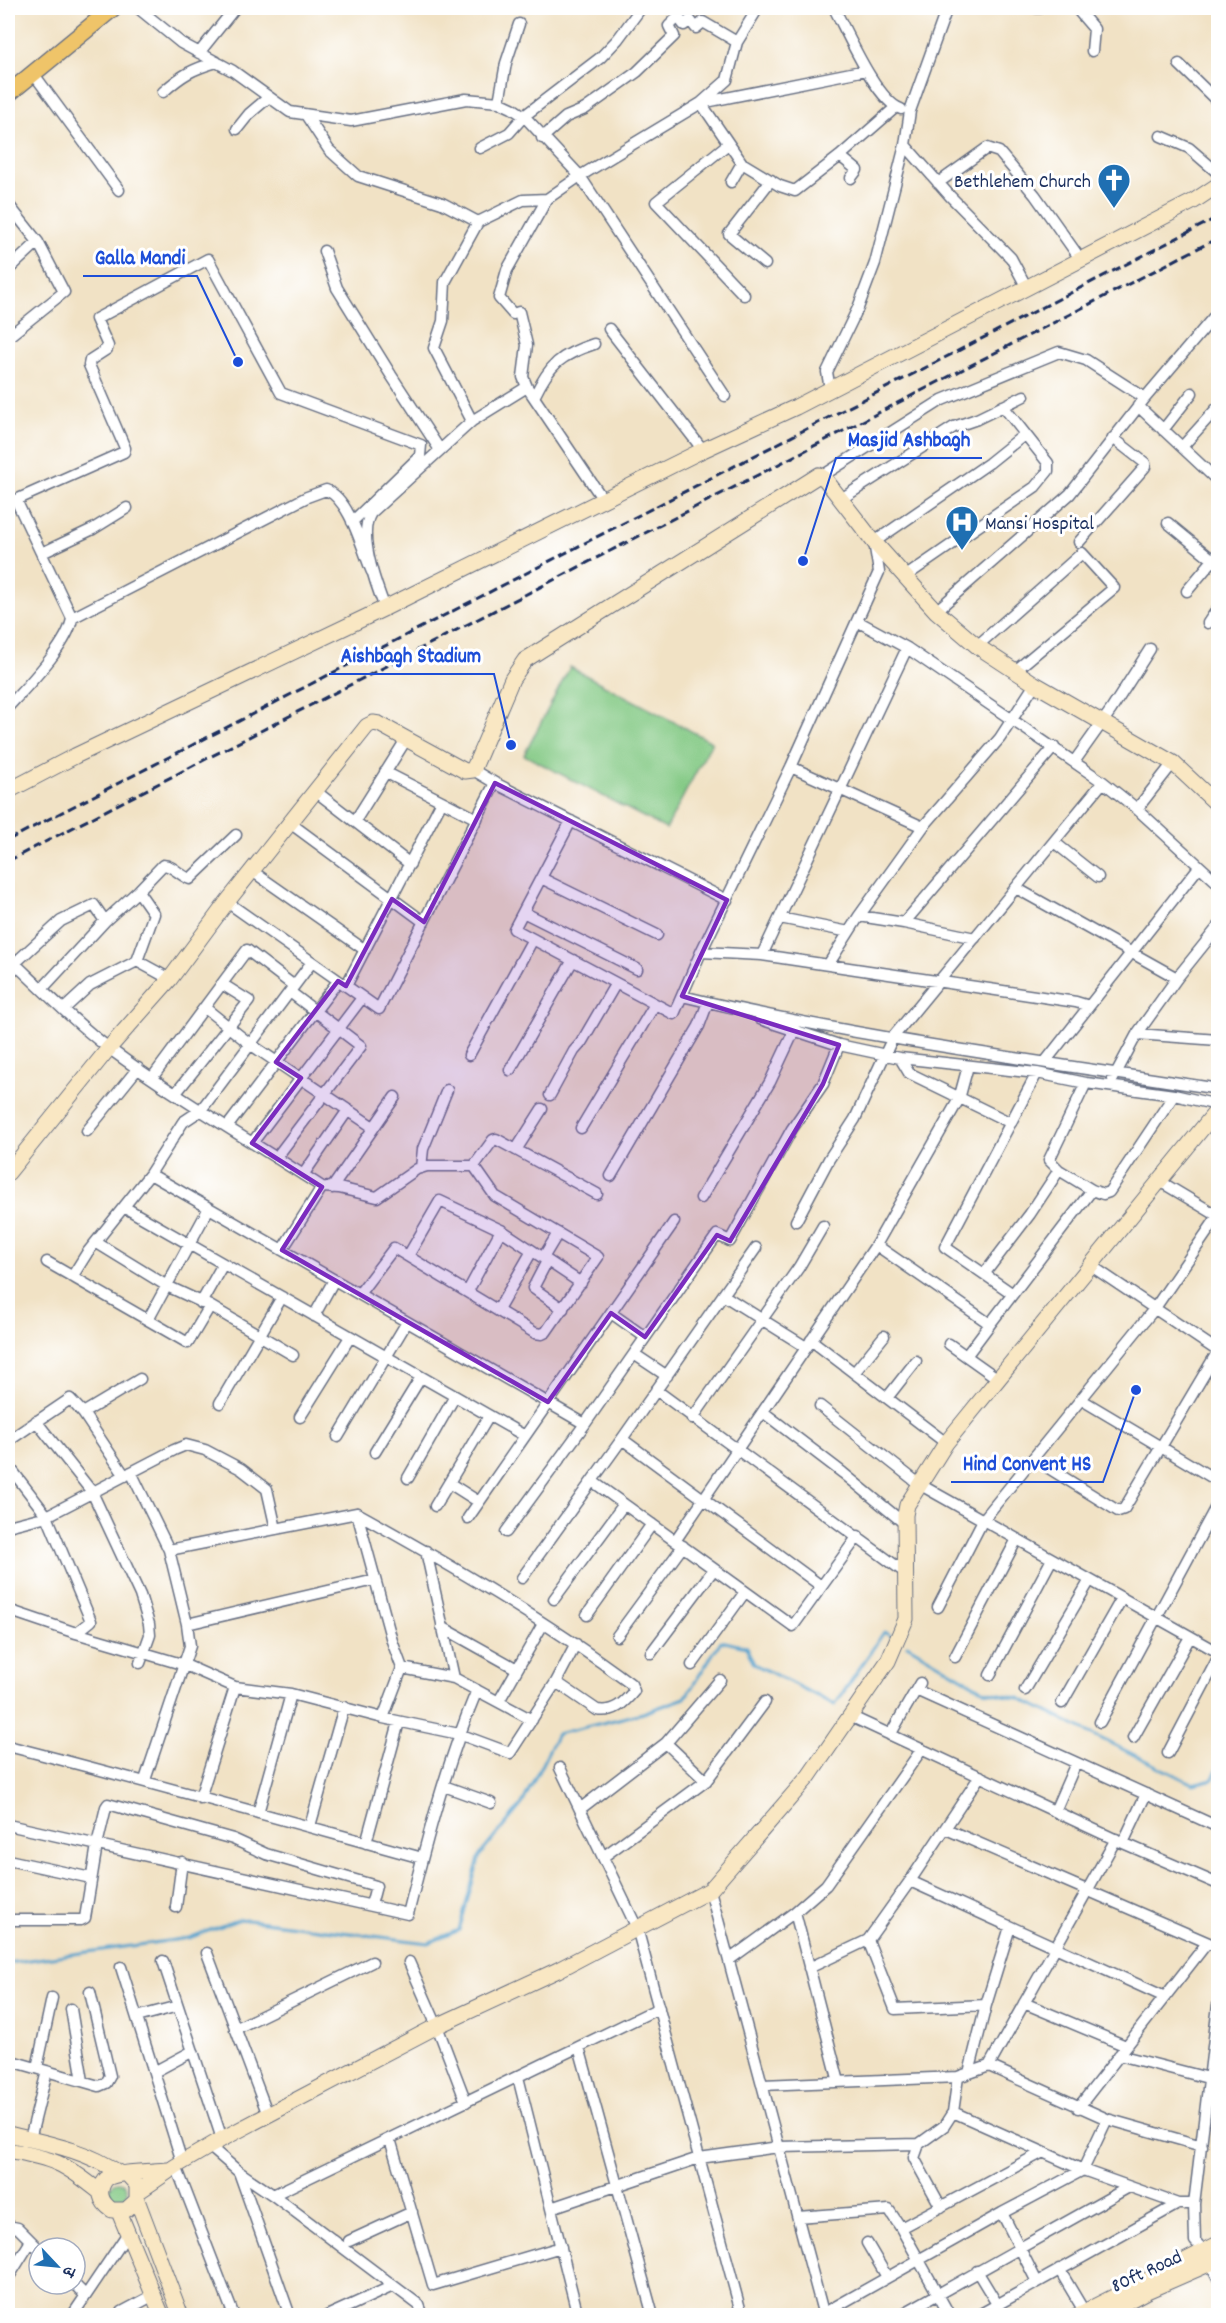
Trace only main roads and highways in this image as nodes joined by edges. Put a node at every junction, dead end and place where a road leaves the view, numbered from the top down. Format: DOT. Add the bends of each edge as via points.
graph roads {
  1 [pos="109,9"];
  2 [pos="8,94"];
  3 [pos="1218,185"];
  4 [pos="8,791"];
  5 [pos="1218,805"];
  6 [pos="1218,1107"];
  7 [pos="1214,1125"];
  8 [pos="8,1173"];
  9 [pos="8,2134"];
  10 [pos="8,2150"];
  11 [pos="176,2166"];
  12 [pos="123,2174"];
  13 [pos="100,2192"];
  14 [pos="138,2196"];
  15 [pos="119,2212"];
  16 [pos="1218,2244"];
  17 [pos="1211,2258"];
  18 [pos="1080,2313"];
  19 [pos="162,2316"];
  20 [pos="181,2316"];
  21 [pos="1100,2316"];
  1 -- 2 [label="main road"];
  3 -- 4 [label="main road" via="830,389"];
  5 -- 8 [label="main road" via="1173,763 977,646 936,611 822,476 816,476 525,660 512,679 473,770 465,771 379,724 370,724 314,790 170,979"];
  6 -- 7 [label="main road"];
  7 -- 11 [label="main road" via="1090,1265 946,1443 907,1505 906,1619 888,1661 809,1776 710,1890 558,1970 437,2026"];
  9 -- 12 [label="main road" via="91,2157"];
  10 -- 13 [label="main road" via="61,2163"];
  11 -- 12 [label="main road"];
  11 -- 14 [label="main road"];
  12 -- 13 [label="main road" via="106,2179"];
  12 -- 14 [label="main road" via="137,2185"];
  13 -- 15 [label="main road" via="105,2206"];
  14 -- 15 [label="main road" via="133,2206"];
  14 -- 20 [label="main road"];
  15 -- 19 [label="main road"];
  16 -- 17 [label="main road"];
  17 -- 18 [label="main road"];
  17 -- 21 [label="main road, 80ft Road"];
}
